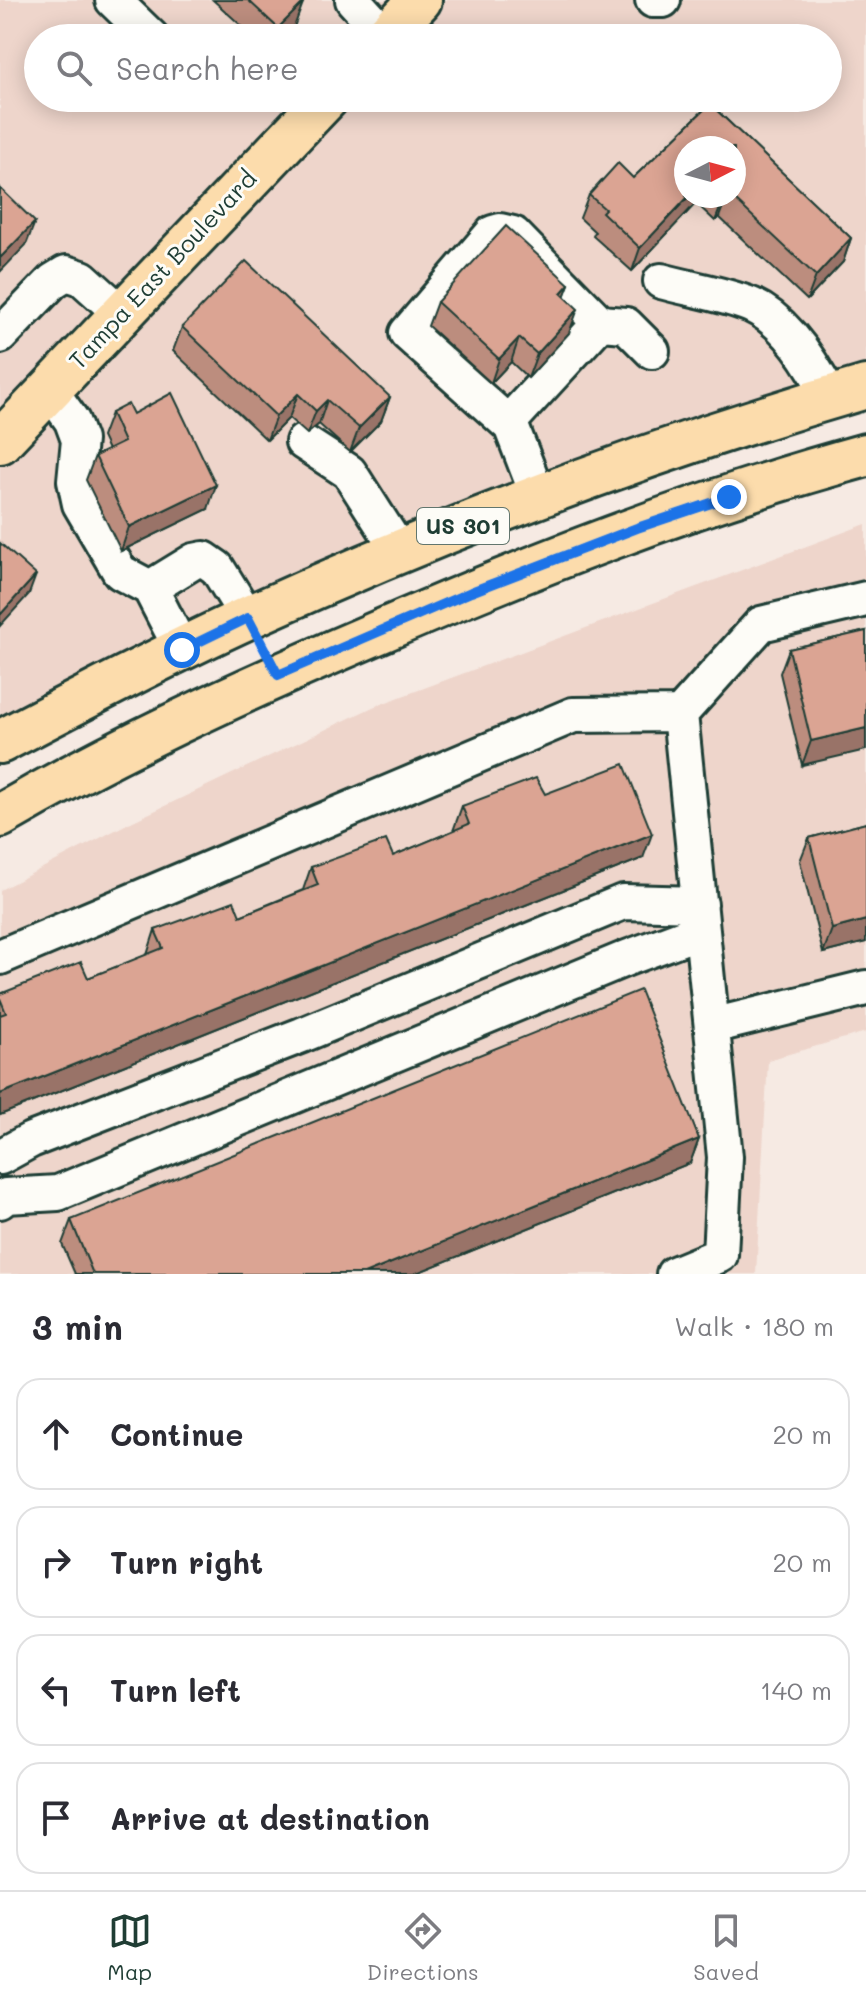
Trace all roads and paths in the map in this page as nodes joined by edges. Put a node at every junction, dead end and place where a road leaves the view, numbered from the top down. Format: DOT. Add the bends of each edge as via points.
graph roads {
  1 [pos="113,0"];
  2 [pos="353,0"];
  3 [pos="420,0"];
  4 [pos="653,0"];
  5 [pos="663,0"];
  6 [pos="138,24"];
  7 [pos="374,24"];
  8 [pos="397,24"];
  9 [pos="305,112"];
  10 [pos="661,281"];
  11 [pos="122,314"];
  12 [pos="600,323"];
  13 [pos="0,336"];
  14 [pos="652,351"];
  15 [pos="50,390"];
  16 [pos="848,392"];
  17 [pos="508,423"];
  18 [pos="0,442"];
  19 [pos="303,442"];
  20 [pos="866,455"];
  21 [pos="538,496"];
  22 [pos="400,552"];
  23 [pos="150,588"];
  24 [pos="866,599"];
  25 [pos="248,618"];
  26 [pos="182,650"];
  27 [pos="278,675"];
  28 [pos="680,714"];
  29 [pos="0,742"];
  30 [pos="0,816"];
  31 [pos="701,917"];
  32 [pos="0,957"];
  33 [pos="866,988"];
  34 [pos="712,1026"];
  35 [pos="0,1157"];
  36 [pos="0,1201"];
  37 [pos="674,1274"];
  1 -- 6 [label="lane"];
  2 -- 7 [label="lane"];
  3 -- 8 [label="main road"];
  4 -- 5 [label="lane"];
  9 -- 11 [label="main road, Tampa East Boulevard"];
  10 -- 16 [label="lane" via="752,306 775,321 813,364"];
  11 -- 13 [label="lane" via="82,278 66,273"];
  11 -- 15 [label="main road, Tampa East Boulevard"];
  12 -- 14 [label="lane" via="626,325"];
  12 -- 17 [label="lane"];
  12 -- 17 [label="lane" via="513,234 493,233 407,333"];
  15 -- 18 [label="main road, Tampa East Boulevard"];
  15 -- 23 [label="lane" via="79,440 75,481 80,504 120,572"];
  16 -- 21 [label="main road, US 301"];
  17 -- 21 [label="lane"];
  19 -- 22 [label="lane" via="349,472"];
  20 -- 27 [label="main road, US 301" via="637,528"];
  21 -- 22 [label="main road, US 301"];
  22 -- 25 [label="main road, US 301"];
  23 -- 25 [label="lane" via="204,559 217,568"];
  23 -- 26 [label="lane"];
  24 -- 28 [label="lane" via="761,624"];
  25 -- 26 [label="main road, US 301"];
  25 -- 27 [label="main road"];
  26 -- 29 [label="main road, US 301"];
  27 -- 30 [label="main road, US 301"];
  28 -- 31 [label="lane"];
  28 -- 32 [label="lane" via="573,715"];
  31 -- 34 [label="lane"];
  31 -- 35 [label="lane" via="623,902"];
  31 -- 36 [label="lane" via="627,958 58,1193 6,1196"];
  33 -- 34 [label="lane"];
  34 -- 37 [label="lane" via="725,1157 720,1255"];
}
